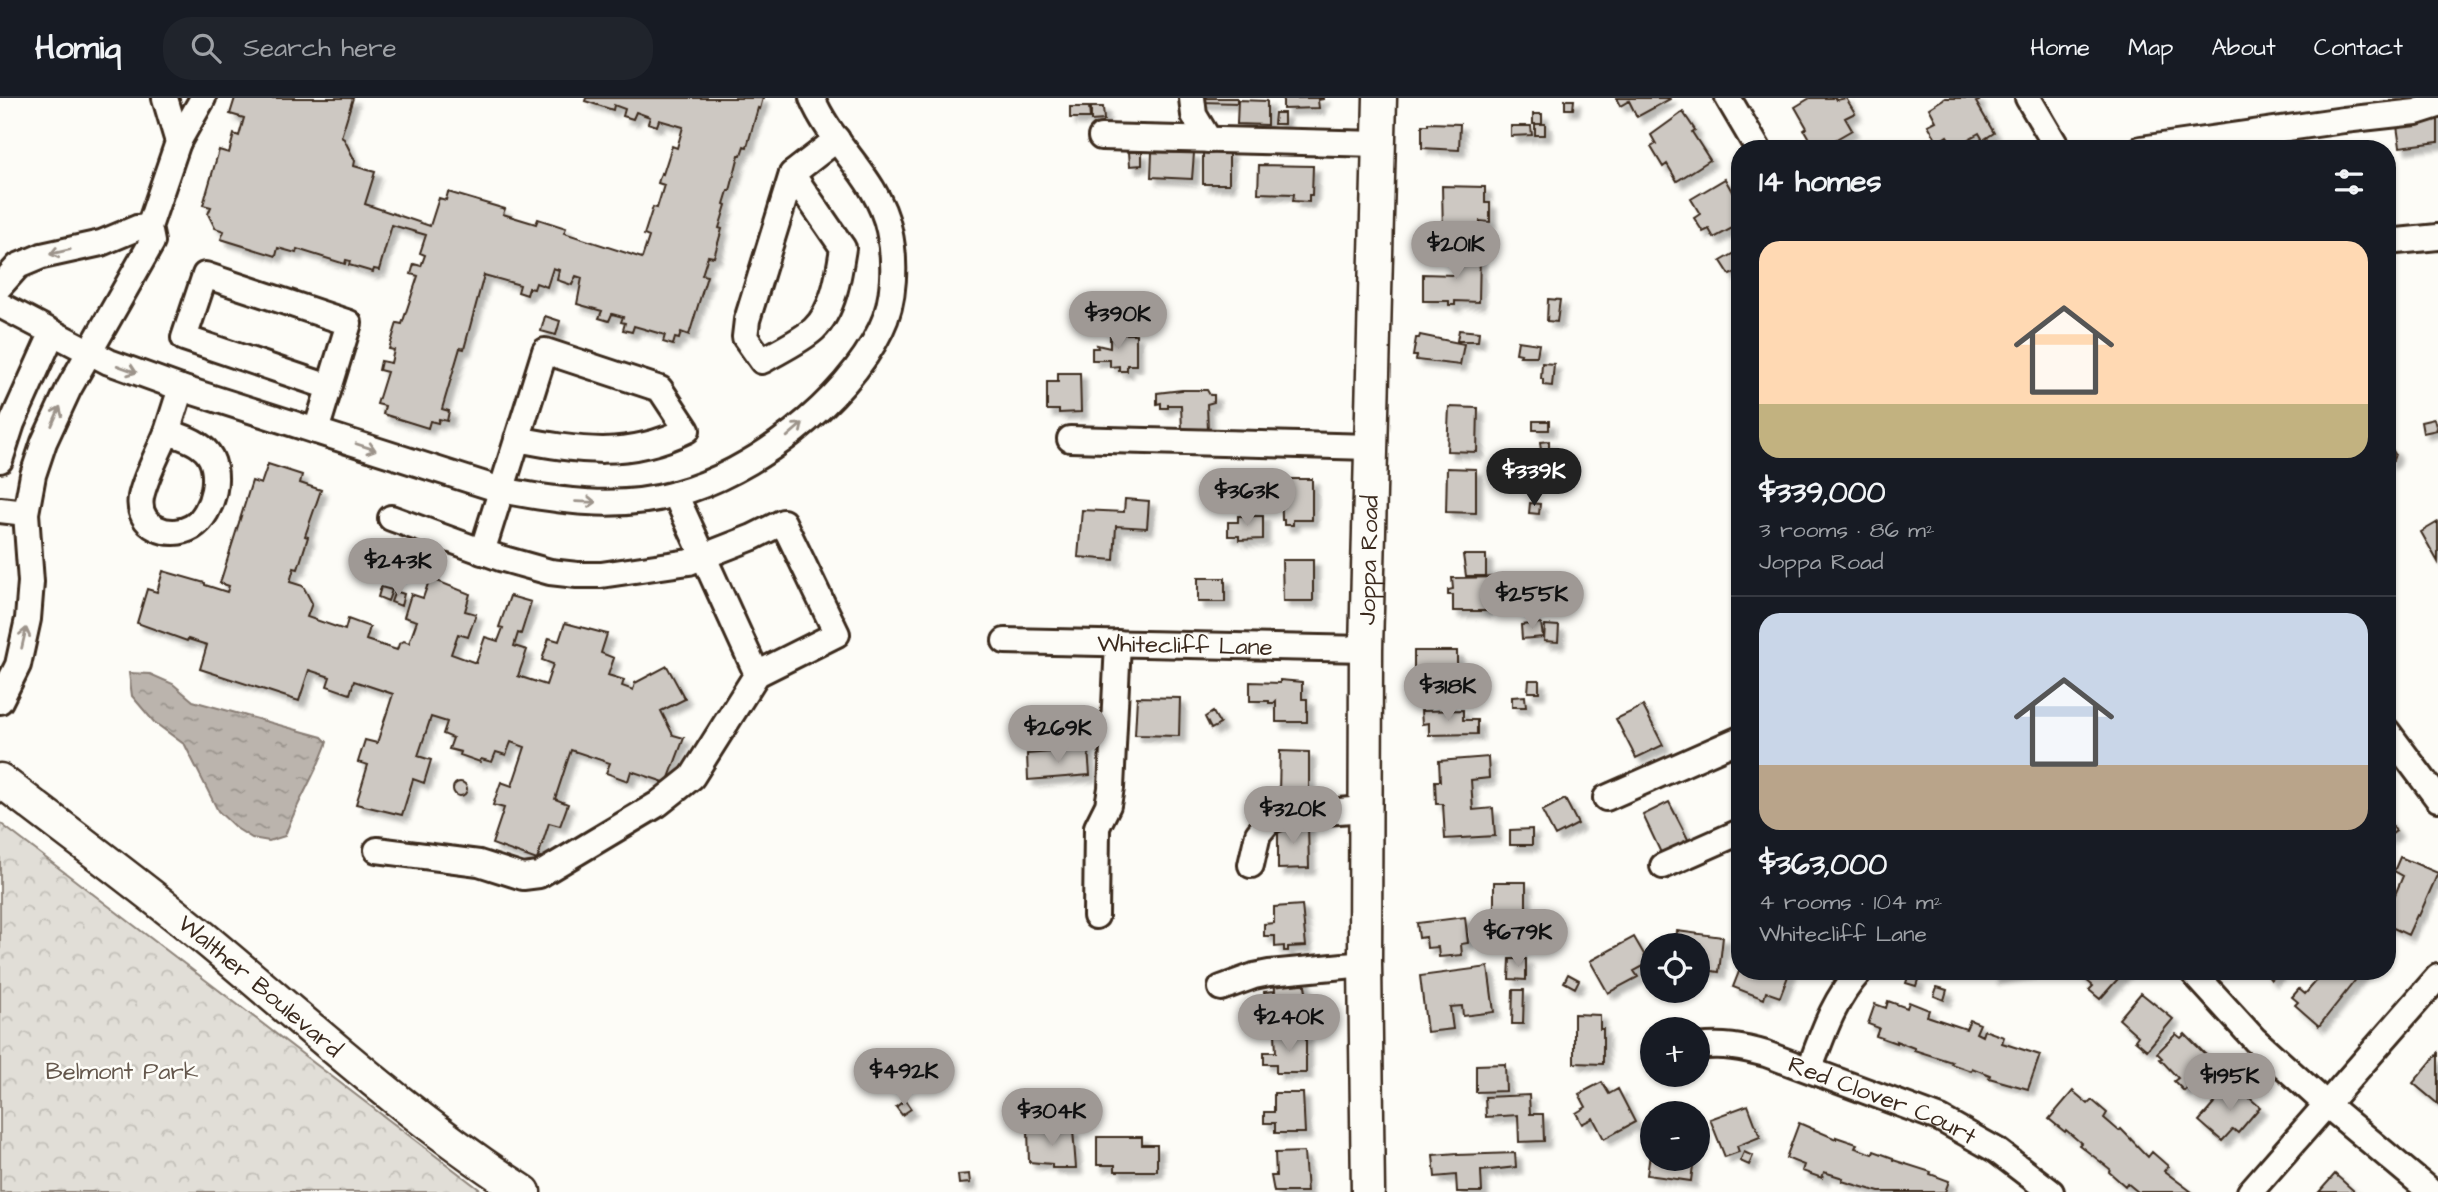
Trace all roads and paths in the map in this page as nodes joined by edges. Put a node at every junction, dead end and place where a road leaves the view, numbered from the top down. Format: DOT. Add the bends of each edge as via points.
graph roads {
  1 [pos="164,98"];
  2 [pos="203,98"];
  3 [pos="812,98"];
  4 [pos="1192,98"];
  5 [pos="1380,98"];
  6 [pos="1728,98"];
  7 [pos="2028,98"];
  8 [pos="2438,105"];
  9 [pos="1101,137"];
  10 [pos="837,139"];
  11 [pos="1209,140"];
  12 [pos="1753,140"];
  13 [pos="2053,140"];
  14 [pos="2204,140"];
  15 [pos="178,142"];
  16 [pos="1379,144"];
  17 [pos="792,174"];
  18 [pos="149,227"];
  19 [pos="2438,237"];
  20 [pos="2396,241"];
  21 [pos="101,243"];
  22 [pos="131,279"];
  23 [pos="0,286"];
  24 [pos="0,305"];
  25 [pos="52,334"];
  26 [pos="88,352"];
  27 [pos="329,387"];
  28 [pos="181,388"];
  29 [pos="316,431"];
  30 [pos="167,432"];
  31 [pos="517,439"];
  32 [pos="1070,439"];
  33 [pos="1371,447"];
  34 [pos="0,460"];
  35 [pos="501,490"];
  36 [pos="675,494"];
  37 [pos="0,510"];
  38 [pos="26,513"];
  39 [pos="391,518"];
  40 [pos="482,552"];
  41 [pos="704,556"];
  42 [pos="1005,640"];
  43 [pos="1118,643"];
  44 [pos="1366,649"];
  45 [pos="757,674"];
  46 [pos="0,701"];
  47 [pos="1731,743"];
  48 [pos="2396,743"];
  49 [pos="0,780"];
  50 [pos="1606,799"];
  51 [pos="2438,799"];
  52 [pos="1365,809"];
  53 [pos="1731,836"];
  54 [pos="377,850"];
  55 [pos="1251,865"];
  56 [pos="1663,866"];
  57 [pos="1096,916"];
  58 [pos="1365,964"];
  59 [pos="2438,977"];
  60 [pos="1853,980"];
  61 [pos="2200,980"];
  62 [pos="1221,988"];
  63 [pos="1710,1045"];
  64 [pos="1810,1068"];
  65 [pos="2327,1105"];
  66 [pos="524,1192"];
  67 [pos="1367,1192"];
  68 [pos="2051,1192"];
  69 [pos="2250,1192"];
  70 [pos="2431,1192"];
  1 -- 15 [label="street"];
  2 -- 15 [label="street"];
  3 -- 10 [label="street"];
  4 -- 11 [label="street" via="1194,115"];
  5 -- 16 [label="main road, Joppa Road"];
  6 -- 12 [label="street"];
  7 -- 13 [label="street"];
  8 -- 14 [label="street" via="2416,112"];
  9 -- 11 [label="street"];
  10 -- 17 [label="street"];
  36 -- 10 [label="street, one-way" via="724,477 796,430 848,380 883,327 892,290 889,230 882,205"];
  11 -- 16 [label="street"];
  15 -- 18 [label="street"];
  16 -- 33 [label="main road, Joppa Road"];
  17 -- 17 [label="street" via="747,320 745,337 762,361 814,329 839,273 843,248"];
  18 -- 21 [label="street"];
  18 -- 22 [label="street" via="152,242"];
  19 -- 20 [label="street"];
  21 -- 22 [label="street" via="119,254"];
  21 -- 23 [label="street, one-way" via="18,265"];
  22 -- 26 [label="street"];
  24 -- 25 [label="street"];
  25 -- 26 [label="street"];
  25 -- 34 [label="street"];
  26 -- 28 [label="street, one-way"];
  38 -- 26 [label="street, one-way" via="44,442"];
  27 -- 27 [label="street" via="184,338 205,275 349,323"];
  27 -- 29 [label="street"];
  28 -- 29 [label="street"];
  28 -- 30 [label="street"];
  29 -- 35 [label="street, one-way"];
  31 -- 31 [label="street" via="605,451 643,446 687,430 660,389 545,351"];
  31 -- 35 [label="street"];
  32 -- 33 [label="street"];
  33 -- 44 [label="main road, Joppa Road"];
  35 -- 36 [label="street, one-way" via="586,503"];
  35 -- 40 [label="street"];
  36 -- 41 [label="street"];
  37 -- 38 [label="street"];
  46 -- 38 [label="street, one-way" via="18,665 29,619"];
  39 -- 40 [label="street"];
  40 -- 41 [label="street" via="577,575 676,564"];
  41 -- 45 [label="street"];
  41 -- 45 [label="street" via="783,522 837,634"];
  42 -- 43 [label="street, Whitecliff Lane"];
  43 -- 44 [label="street, Whitecliff Lane"];
  43 -- 57 [label="street" via="1111,788 1097,827"];
  44 -- 52 [label="main road, Joppa Road"];
  45 -- 54 [label="street" via="692,778 658,804 539,875 523,877 479,863"];
  47 -- 50 [label="street"];
  48 -- 51 [label="street"];
  49 -- 66 [label="main road, Walther Boulevard" via="207,941 403,1104"];
  52 -- 55 [label="street" via="1286,815 1269,821 1258,834"];
  52 -- 58 [label="main road, Joppa Road"];
  53 -- 56 [label="street"];
  58 -- 62 [label="street" via="1277,972"];
  58 -- 67 [label="main road, Joppa Road"];
  59 -- 65 [label="street"];
  60 -- 64 [label="street" via="1838,999"];
  61 -- 65 [label="street" via="2255,1040"];
  63 -- 64 [label="street, Red Clover Court" via="1740,1046"];
  64 -- 68 [label="street, Red Clover Court" via="1941,1119 1996,1150"];
  65 -- 69 [label="street"];
  65 -- 70 [label="street"];
}
